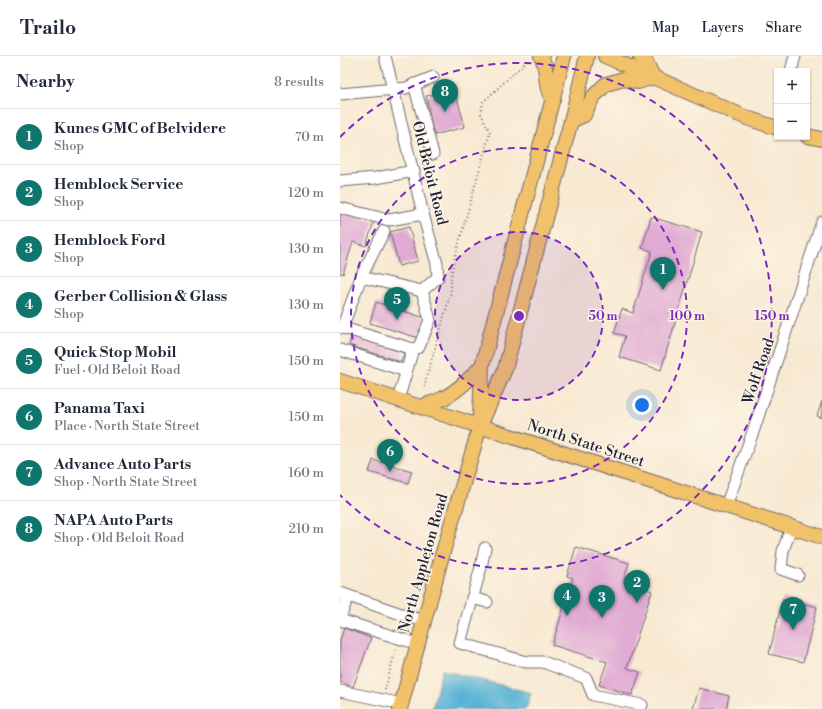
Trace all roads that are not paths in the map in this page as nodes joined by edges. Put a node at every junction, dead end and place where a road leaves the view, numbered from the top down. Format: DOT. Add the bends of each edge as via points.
graph roads {
  1 [pos="385,56"];
  2 [pos="541,56"];
  3 [pos="564,56"];
  4 [pos="587,56"];
  5 [pos="605,56"];
  6 [pos="640,56"];
  7 [pos="795,56"];
  8 [pos="792,68"];
  9 [pos="433,77"];
  10 [pos="653,77"];
  11 [pos="414,84"];
  12 [pos="394,90"];
  13 [pos="340,94"];
  14 [pos="553,99"];
  15 [pos="572,121"];
  16 [pos="774,125"];
  17 [pos="810,137"];
  18 [pos="822,140"];
  19 [pos="433,154"];
  20 [pos="414,171"];
  21 [pos="340,181"];
  22 [pos="340,208"];
  23 [pos="423,214"];
  24 [pos="822,222"];
  25 [pos="384,231"];
  26 [pos="395,274"];
  27 [pos="360,277"];
  28 [pos="397,286"];
  29 [pos="422,291"];
  30 [pos="341,328"];
  31 [pos="413,349"];
  32 [pos="340,350"];
  33 [pos="482,366"];
  34 [pos="406,371"];
  35 [pos="340,381"];
  36 [pos="398,400"];
  37 [pos="420,407"];
  38 [pos="480,426"];
  39 [pos="726,506"];
  40 [pos="791,527"];
  41 [pos="822,537"];
  42 [pos="485,548"];
  43 [pos="798,575"];
  44 [pos="344,594"];
  45 [pos="472,598"];
  46 [pos="487,602"];
  47 [pos="340,619"];
  48 [pos="424,621"];
  49 [pos="418,644"];
  50 [pos="340,691"];
  51 [pos="642,705"];
  52 [pos="401,707"];
  1 -- 12 [label="street, Old Beloit Road"];
  2 -- 14 [label="main road" via="546,71 548,92"];
  3 -- 14 [label="main road"];
  4 -- 15 [label="main road"];
  5 -- 10 [label="main road"];
  6 -- 10 [label="main road" via="645,60"];
  7 -- 8 [label="street"];
  9 -- 11 [label="street"];
  10 -- 15 [label="main road" via="638,82 624,79 606,84 593,97 584,115"];
  10 -- 16 [label="main road" via="747,118"];
  11 -- 12 [label="street"];
  11 -- 19 [label="street"];
  12 -- 13 [label="street"];
  12 -- 20 [label="street, Old Beloit Road"];
  14 -- 33 [label="main road"];
  15 -- 38 [label="main road" via="505,369"];
  17 -- 18 [label="main road"];
  20 -- 21 [label="street"];
  20 -- 23 [label="street, Old Beloit Road"];
  22 -- 23 [label="street" via="389,220"];
  23 -- 29 [label="street, Old Beloit Road" via="437,264 438,277"];
  24 -- 39 [label="street, Wolf Road"];
  25 -- 27 [label="street"];
  26 -- 28 [label="street"];
  27 -- 28 [label="street"];
  27 -- 30 [label="street"];
  28 -- 29 [label="street"];
  29 -- 31 [label="street" via="430,320 420,347"];
  30 -- 31 [label="street"];
  31 -- 34 [label="street"];
  32 -- 34 [label="street"];
  33 -- 37 [label="main road" via="469,380 442,399"];
  33 -- 38 [label="main road"];
  34 -- 36 [label="street"];
  35 -- 36 [label="main road, North State Street"];
  36 -- 37 [label="main road, North State Street"];
  37 -- 38 [label="main road, North State Street"];
  38 -- 39 [label="main road, North State Street"];
  38 -- 48 [label="main road, North Appleton Road"];
  39 -- 40 [label="main road, North State Street"];
  40 -- 41 [label="main road, North State Street"];
  40 -- 43 [label="street" via="783,551 781,569"];
  42 -- 45 [label="street"];
  44 -- 47 [label="street"];
  44 -- 48 [label="street"];
  45 -- 46 [label="street"];
  45 -- 51 [label="street" via="460,643 526,662 543,662 586,678 593,695"];
  47 -- 49 [label="street"];
  48 -- 49 [label="main road, North Appleton Road"];
  49 -- 52 [label="main road, North Appleton Road"];
  50 -- 52 [label="street" via="383,700"];
}
